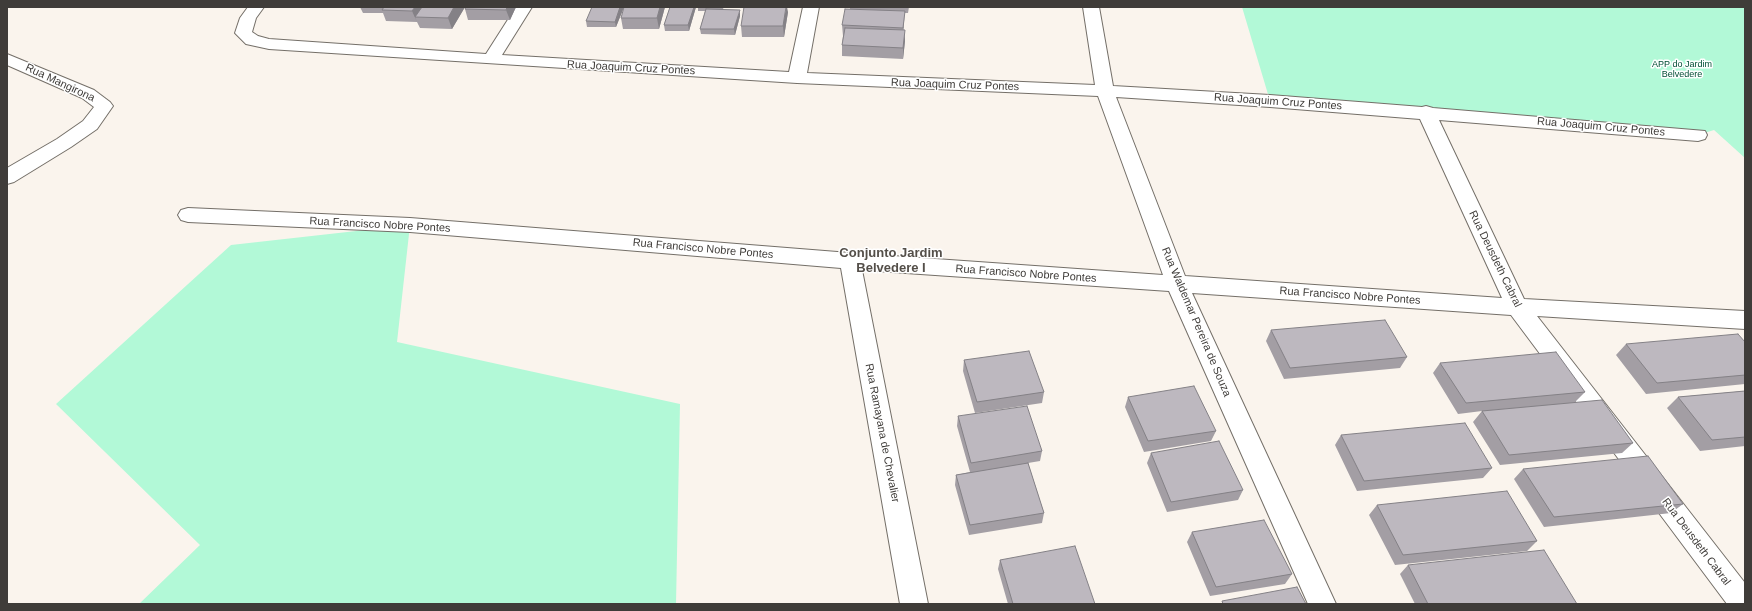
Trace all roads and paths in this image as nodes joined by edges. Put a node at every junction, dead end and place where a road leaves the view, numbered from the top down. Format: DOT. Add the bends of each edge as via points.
graph roads {
  1 [pos="256,7"];
  2 [pos="524,7"];
  3 [pos="811,7"];
  4 [pos="1091,7"];
  5 [pos="7,59"];
  6 [pos="491,59"];
  7 [pos="797,78"];
  8 [pos="1105,91"];
  9 [pos="1426,112"];
  10 [pos="1698,135"];
  11 [pos="7,178"];
  12 [pos="188,215"];
  13 [pos="850,261"];
  14 [pos="1178,284"];
  15 [pos="1517,307"];
  16 [pos="1745,320"];
  17 [pos="914,604"];
  18 [pos="1322,604"];
  19 [pos="1744,604"];
  1 -- 6 [label="street, Rua Joaquim Cruz Pontes" via="248,18 243,32 252,40 269,44"];
  2 -- 6 [label="street"];
  3 -- 7 [label="street"];
  4 -- 8 [label="street, Rua Waldemar Pereira de Souza"];
  5 -- 11 [label="street, Rua Mangirona" via="88,94 104,106 90,125"];
  6 -- 7 [label="street, Rua Joaquim Cruz Pontes"];
  7 -- 8 [label="street, Rua Joaquim Cruz Pontes"];
  8 -- 9 [label="street, Rua Joaquim Cruz Pontes"];
  8 -- 14 [label="street, Rua Waldemar Pereira de Souza"];
  9 -- 10 [label="street, Rua Joaquim Cruz Pontes"];
  9 -- 15 [label="street, Rua Deusdeth Cabral"];
  12 -- 13 [label="street, Rua Francisco Nobre Pontes" via="410,225"];
  13 -- 14 [label="street, Rua Francisco Nobre Pontes"];
  13 -- 17 [label="street, Rua Ramayana de Chevalier"];
  14 -- 15 [label="street, Rua Francisco Nobre Pontes"];
  14 -- 18 [label="street, Rua Waldemar Pereira de Souza"];
  15 -- 16 [label="street, Rua Francisco Nobre Pontes"];
  15 -- 19 [label="street, Rua Deusdeth Cabral"];
}
